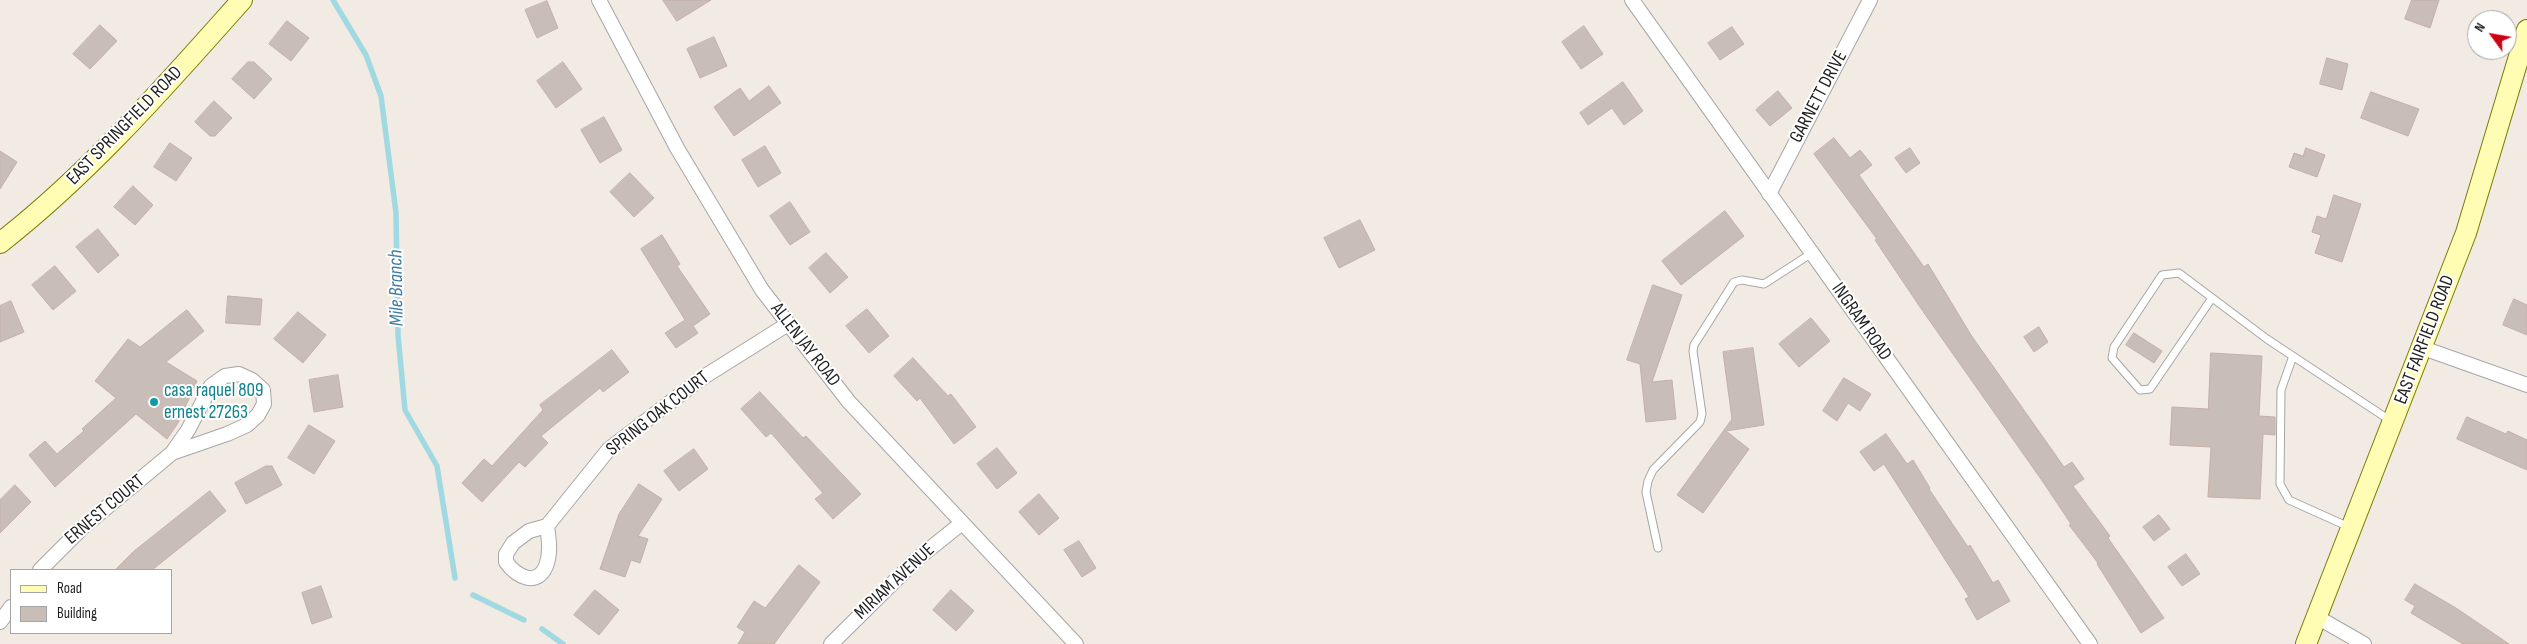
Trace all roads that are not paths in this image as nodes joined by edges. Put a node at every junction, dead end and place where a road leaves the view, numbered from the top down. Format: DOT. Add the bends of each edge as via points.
graph roads {
  1 [pos="242,0"];
  2 [pos="599,0"];
  3 [pos="1632,0"];
  4 [pos="1870,0"];
  5 [pos="2527,30"];
  6 [pos="1769,194"];
  7 [pos="0,242"];
  8 [pos="1812,253"];
  9 [pos="2212,298"];
  10 [pos="788,324"];
  11 [pos="2423,348"];
  12 [pos="2293,356"];
  13 [pos="2527,385"];
  14 [pos="2393,423"];
  15 [pos="172,453"];
  16 [pos="962,523"];
  17 [pos="547,526"];
  18 [pos="2352,528"];
  19 [pos="1658,548"];
  20 [pos="41,569"];
  21 [pos="10,608"];
  22 [pos="2317,617"];
  23 [pos="0,622"];
  24 [pos="831,644"];
  25 [pos="1076,644"];
  26 [pos="2090,644"];
  27 [pos="2306,644"];
  28 [pos="2364,644"];
  1 -- 7 [label="main road, EAST SPRINGFIELD ROAD" via="144,109 71,183"];
  2 -- 10 [label="street, ALLEN JAY ROAD" via="677,148 762,290"];
  3 -- 6 [label="street, INGRAM ROAD"];
  4 -- 6 [label="street, GARNETT DRIVE"];
  5 -- 11 [label="main road, EAST FAIRFIELD ROAD" via="2466,233"];
  6 -- 8 [label="street, INGRAM ROAD"];
  8 -- 19 [label="lane" via="1764,284 1734,282 1694,345 1702,414 1700,422 1653,470 1646,492"];
  8 -- 26 [label="street, INGRAM ROAD"];
  9 -- 9 [label="lane" via="2179,273 2162,275 2114,347 2112,358 2140,390 2150,388"];
  9 -- 12 [label="lane"];
  10 -- 16 [label="street, ALLEN JAY ROAD" via="849,402"];
  10 -- 17 [label="street, SPRING OAK COURT" via="702,378 609,449"];
  11 -- 13 [label="street"];
  11 -- 14 [label="main road, EAST FAIRFIELD ROAD"];
  12 -- 14 [label="lane"];
  12 -- 18 [label="lane" via="2280,390 2280,484 2289,500"];
  14 -- 18 [label="main road, EAST FAIRFIELD ROAD"];
  15 -- 15 [label="street, ERNEST COURT" via="247,425 264,404 262,390 239,374 224,376 210,386 188,430"];
  15 -- 20 [label="street, ERNEST COURT" via="77,532"];
  16 -- 24 [label="street, MIRIAM AVENUE" via="910,566"];
  16 -- 25 [label="street, ALLEN JAY ROAD"];
  18 -- 22 [label="main road, EAST FAIRFIELD ROAD"];
  21 -- 23 [label="street"];
  22 -- 27 [label="main road, EAST FAIRFIELD ROAD"];
  22 -- 28 [label="street"];
}
